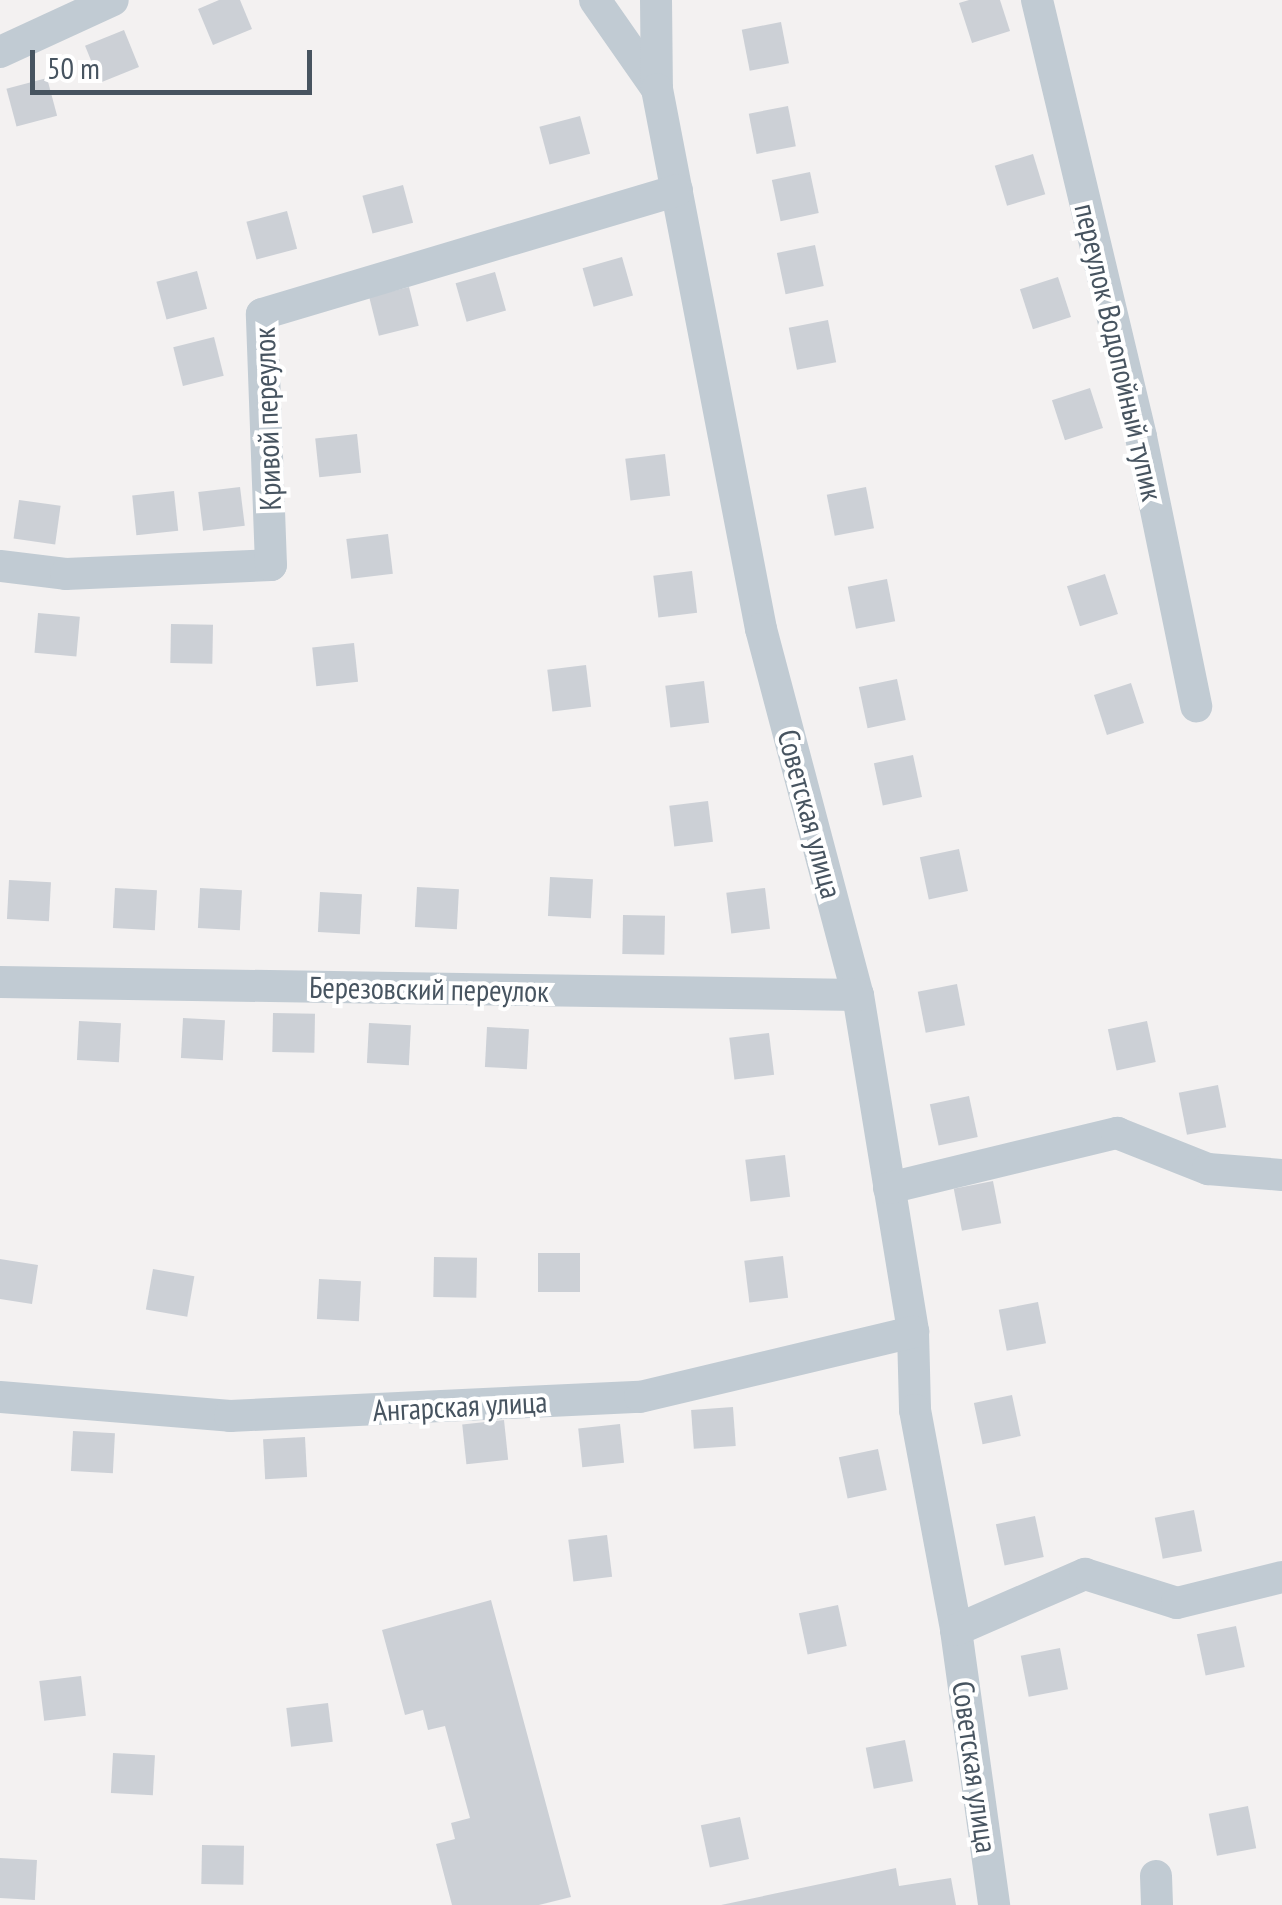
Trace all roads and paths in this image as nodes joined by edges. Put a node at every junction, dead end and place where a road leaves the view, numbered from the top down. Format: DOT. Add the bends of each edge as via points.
graph roads {
  1 [pos="113,0"];
  2 [pos="595,0"];
  3 [pos="656,0"];
  4 [pos="1037,0"];
  5 [pos="0,52"];
  6 [pos="657,88"];
  7 [pos="677,190"];
  8 [pos="0,566"];
  9 [pos="1196,706"];
  10 [pos="0,982"];
  11 [pos="858,995"];
  12 [pos="1282,1174"];
  13 [pos="889,1188"];
  14 [pos="913,1332"];
  15 [pos="0,1397"];
  16 [pos="1282,1577"];
  17 [pos="956,1630"];
  18 [pos="994,1905"];
  1 -- 5 [label="street"];
  2 -- 6 [label="street"];
  3 -- 6 [label="street, Советская улица"];
  4 -- 9 [label="street, переулок Водопойный тупик"];
  6 -- 7 [label="street, Советская улица"];
  7 -- 8 [label="street, Кривой переулок" via="262,314 271,565 66,574"];
  7 -- 11 [label="street, Советская улица" via="761,629"];
  10 -- 11 [label="street, Березовский переулок"];
  11 -- 13 [label="street, Советская улица"];
  12 -- 13 [label="street" via="1208,1169 1117,1133"];
  13 -- 14 [label="street, Советская улица"];
  14 -- 15 [label="street, Ангарская улица" via="640,1397 230,1416"];
  14 -- 17 [label="street, Советская улица" via="915,1410"];
  16 -- 17 [label="street" via="1176,1603 1084,1574"];
  17 -- 18 [label="street, Советская улица"];
}
